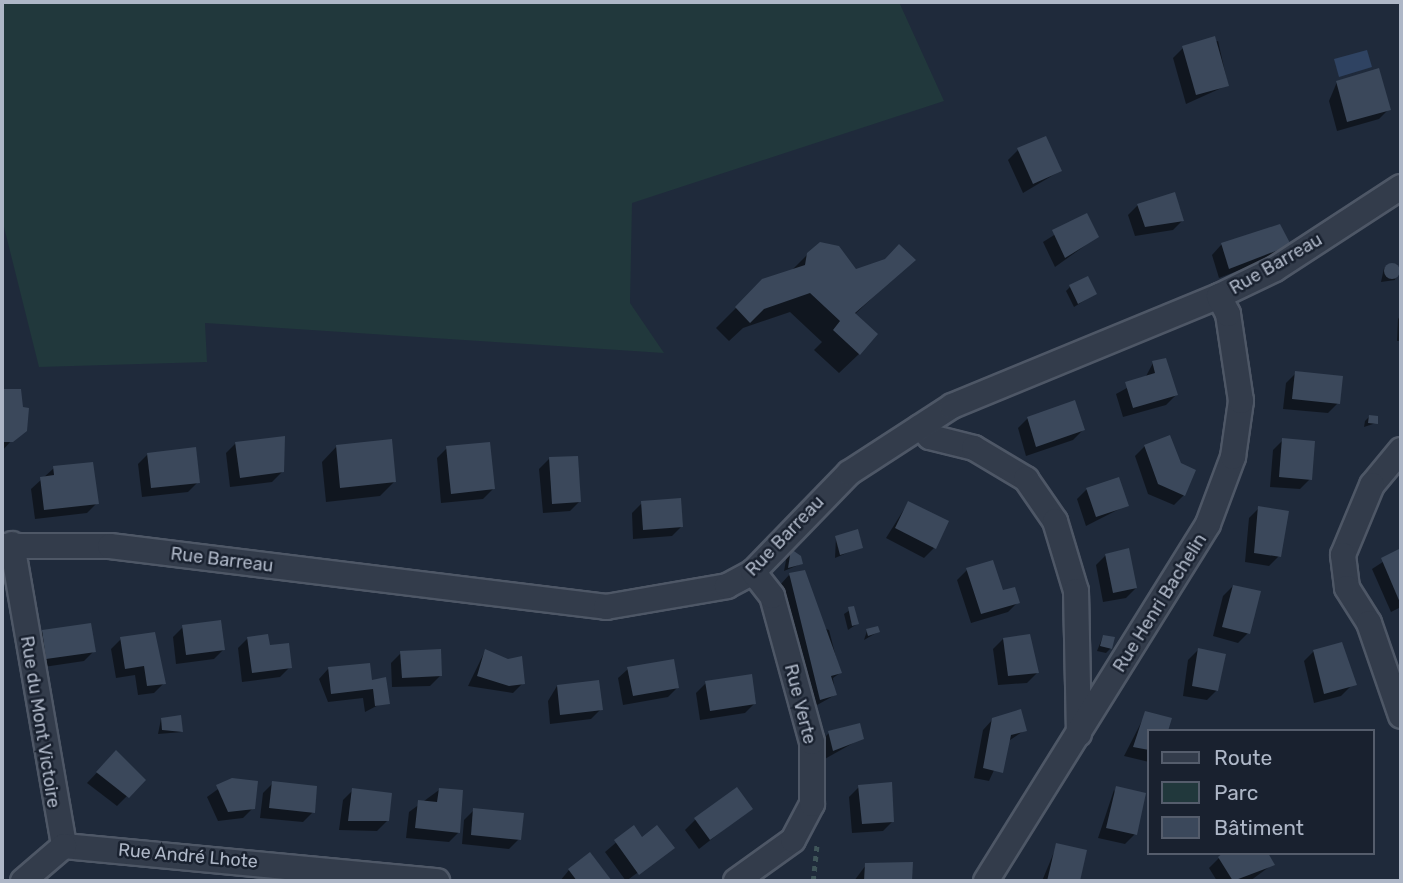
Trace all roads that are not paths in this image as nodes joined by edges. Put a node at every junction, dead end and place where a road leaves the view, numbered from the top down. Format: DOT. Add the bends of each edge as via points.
graph roads {
  1 [pos="1401,187"];
  2 [pos="1219,296"];
  3 [pos="920,427"];
  4 [pos="1401,450"];
  5 [pos="7,545"];
  6 [pos="753,572"];
  7 [pos="1401,716"];
  8 [pos="1079,734"];
  9 [pos="64,846"];
  10 [pos="23,881"];
  11 [pos="437,881"];
  12 [pos="736,881"];
  13 [pos="986,881"];
  1 -- 2 [label="street, Rue Barreau" via="1275,269"];
  2 -- 3 [label="street, Rue Barreau" via="952,406"];
  2 -- 8 [label="street, Rue Henri Bachelin" via="1239,369 1233,457 1208,524"];
  3 -- 6 [label="street, Rue Barreau" via="849,473"];
  3 -- 8 [label="street" via="930,437 974,448 1026,480 1055,521 1076,591"];
  4 -- 7 [label="street" via="1372,485 1343,555 1347,588 1369,623"];
  5 -- 6 [label="street, Rue Barreau" via="110,546 606,607 727,586"];
  5 -- 9 [label="street, Rue du Mont Victoire"];
  6 -- 12 [label="street, Rue Verte" via="772,596 812,742 811,804 793,840"];
  8 -- 13 [label="street, Rue Henri Bachelin"];
  9 -- 10 [label="street"];
  9 -- 11 [label="street, Rue André Lhote"];
}
